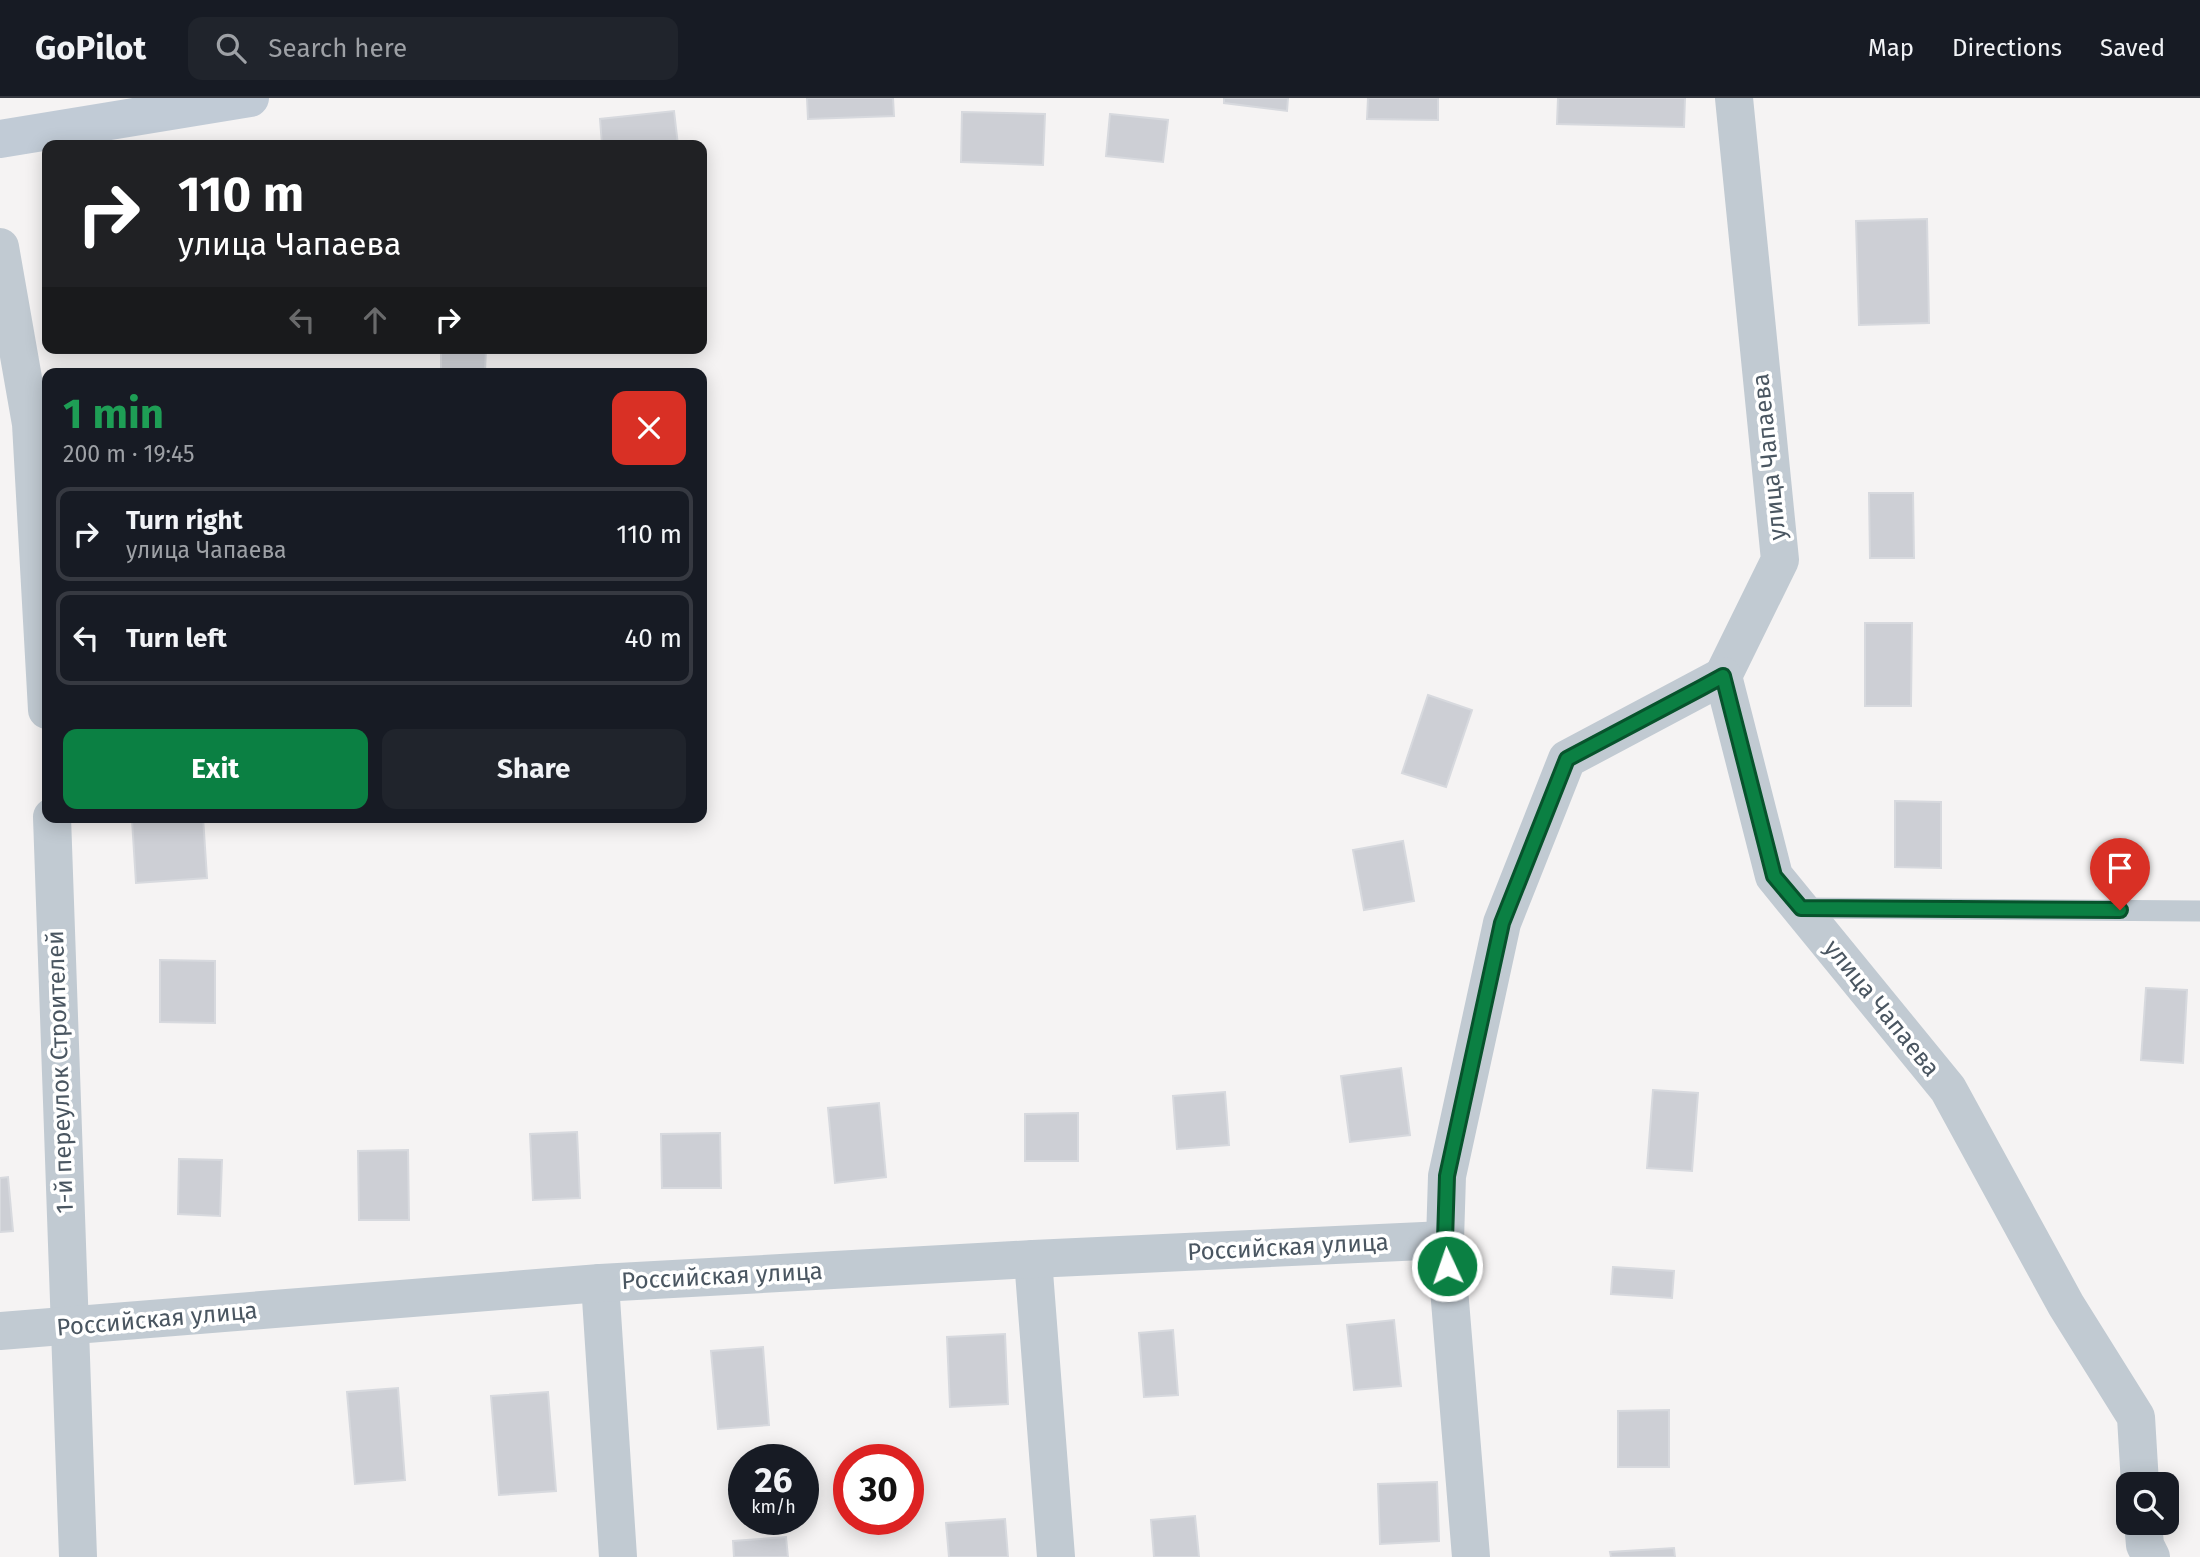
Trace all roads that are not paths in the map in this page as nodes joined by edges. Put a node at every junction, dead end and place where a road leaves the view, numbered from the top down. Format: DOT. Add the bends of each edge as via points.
graph roads {
  1 [pos="250,98"];
  2 [pos="1734,98"];
  3 [pos="0,139"];
  4 [pos="0,247"];
  5 [pos="42,621"];
  6 [pos="1723,676"];
  7 [pos="52,823"];
  8 [pos="1801,908"];
  9 [pos="2200,911"];
  10 [pos="1445,1240"];
  11 [pos="1033,1259"];
  12 [pos="600,1283"];
  13 [pos="69,1326"];
  14 [pos="0,1331"];
  15 [pos="2139,1472"];
  16 [pos="2144,1535"];
  17 [pos="78,1557"];
  18 [pos="618,1557"];
  19 [pos="1056,1557"];
  20 [pos="1471,1557"];
  21 [pos="2151,1557"];
  1 -- 3 [label="street"];
  2 -- 6 [label="street, улица Чапаева" via="1780,559"];
  4 -- 5 [label="street" via="31,424"];
  6 -- 8 [label="street, улица Чапаева" via="1774,876"];
  6 -- 10 [label="street" via="1567,759 1502,923 1447,1176"];
  7 -- 13 [label="street, 1-й переулок Строителей"];
  8 -- 9 [label="lane"];
  8 -- 15 [label="street, улица Чапаева" via="1948,1089 2066,1305 2136,1417"];
  10 -- 11 [label="street, Российская улица"];
  10 -- 20 [label="street"];
  11 -- 12 [label="street, Российская улица"];
  11 -- 19 [label="street"];
  12 -- 13 [label="street, Российская улица"];
  12 -- 18 [label="street"];
  13 -- 14 [label="street, Российская улица"];
  13 -- 17 [label="street, 1-й переулок Строителей"];
  16 -- 21 [label="street"];
}
